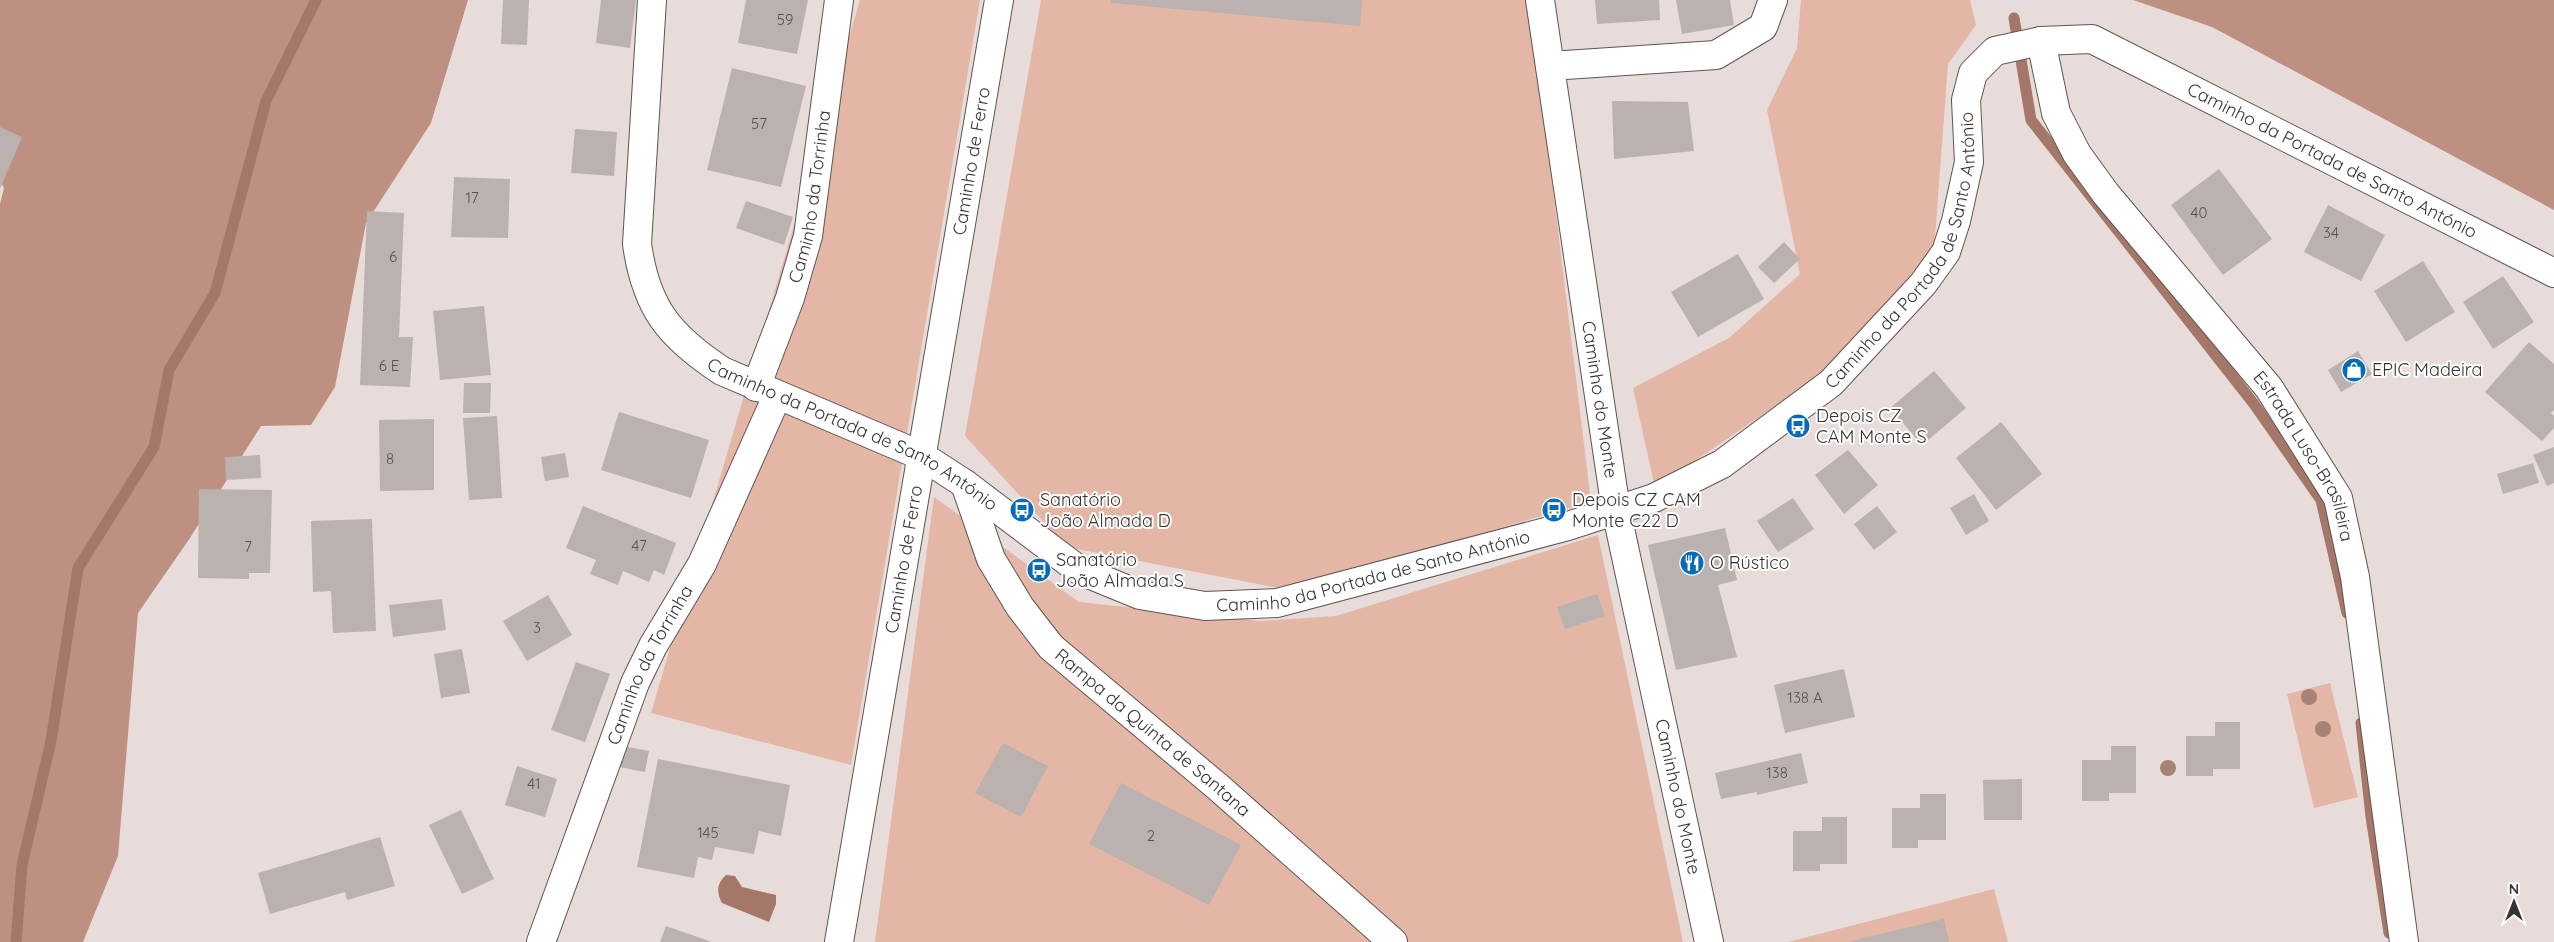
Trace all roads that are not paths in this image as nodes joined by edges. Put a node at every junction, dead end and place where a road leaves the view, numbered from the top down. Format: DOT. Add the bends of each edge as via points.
graph roads {
  1 [pos="652,0"];
  2 [pos="839,0"];
  3 [pos="999,0"];
  4 [pos="1540,0"];
  5 [pos="1773,0"];
  6 [pos="2040,41"];
  7 [pos="1550,66"];
  8 [pos="2554,274"];
  9 [pos="767,392"];
  10 [pos="922,456"];
  11 [pos="965,484"];
  12 [pos="1616,510"];
  13 [pos="541,942"];
  14 [pos="839,942"];
  15 [pos="1393,942"];
  16 [pos="1709,942"];
  17 [pos="2404,942"];
  1 -- 9 [label="street, Caminho da Portada de Santo António" via="637,244 642,274 653,304 671,329 696,354 722,371"];
  2 -- 9 [label="street, Caminho da Torrinha" via="808,236"];
  3 -- 10 [label="street, Caminho de Ferro"];
  4 -- 7 [label="street, Caminho do Monte"];
  5 -- 7 [label="street" via="1763,27 1716,55"];
  6 -- 8 [label="street, Caminho da Portada de Santo António" via="2092,39"];
  6 -- 12 [label="street, Caminho da Portada de Santo António" via="1995,51 1972,72 1966,100 1969,162 1956,221 1946,252 1923,284 1831,383 1722,464 1654,498"];
  6 -- 17 [label="street, Estrada Luso-Brasileira" via="2056,113 2077,154 2106,194 2269,388 2338,498 2355,577"];
  7 -- 12 [label="street, Caminho do Monte"];
  9 -- 10 [label="street, Caminho da Portada de Santo António"];
  9 -- 13 [label="street, Caminho da Torrinha" via="702,564 635,683"];
  10 -- 11 [label="street, Caminho da Portada de Santo António"];
  10 -- 14 [label="street, Caminho de Ferro"];
  11 -- 12 [label="street, Caminho da Portada de Santo António" via="1079,570 1140,594 1205,606 1277,603 1568,526"];
  11 -- 15 [label="street, Rampa da Quinta de Santana" via="991,559 1020,607 1051,647 1218,787"];
  12 -- 16 [label="street, Caminho do Monte"];
}
